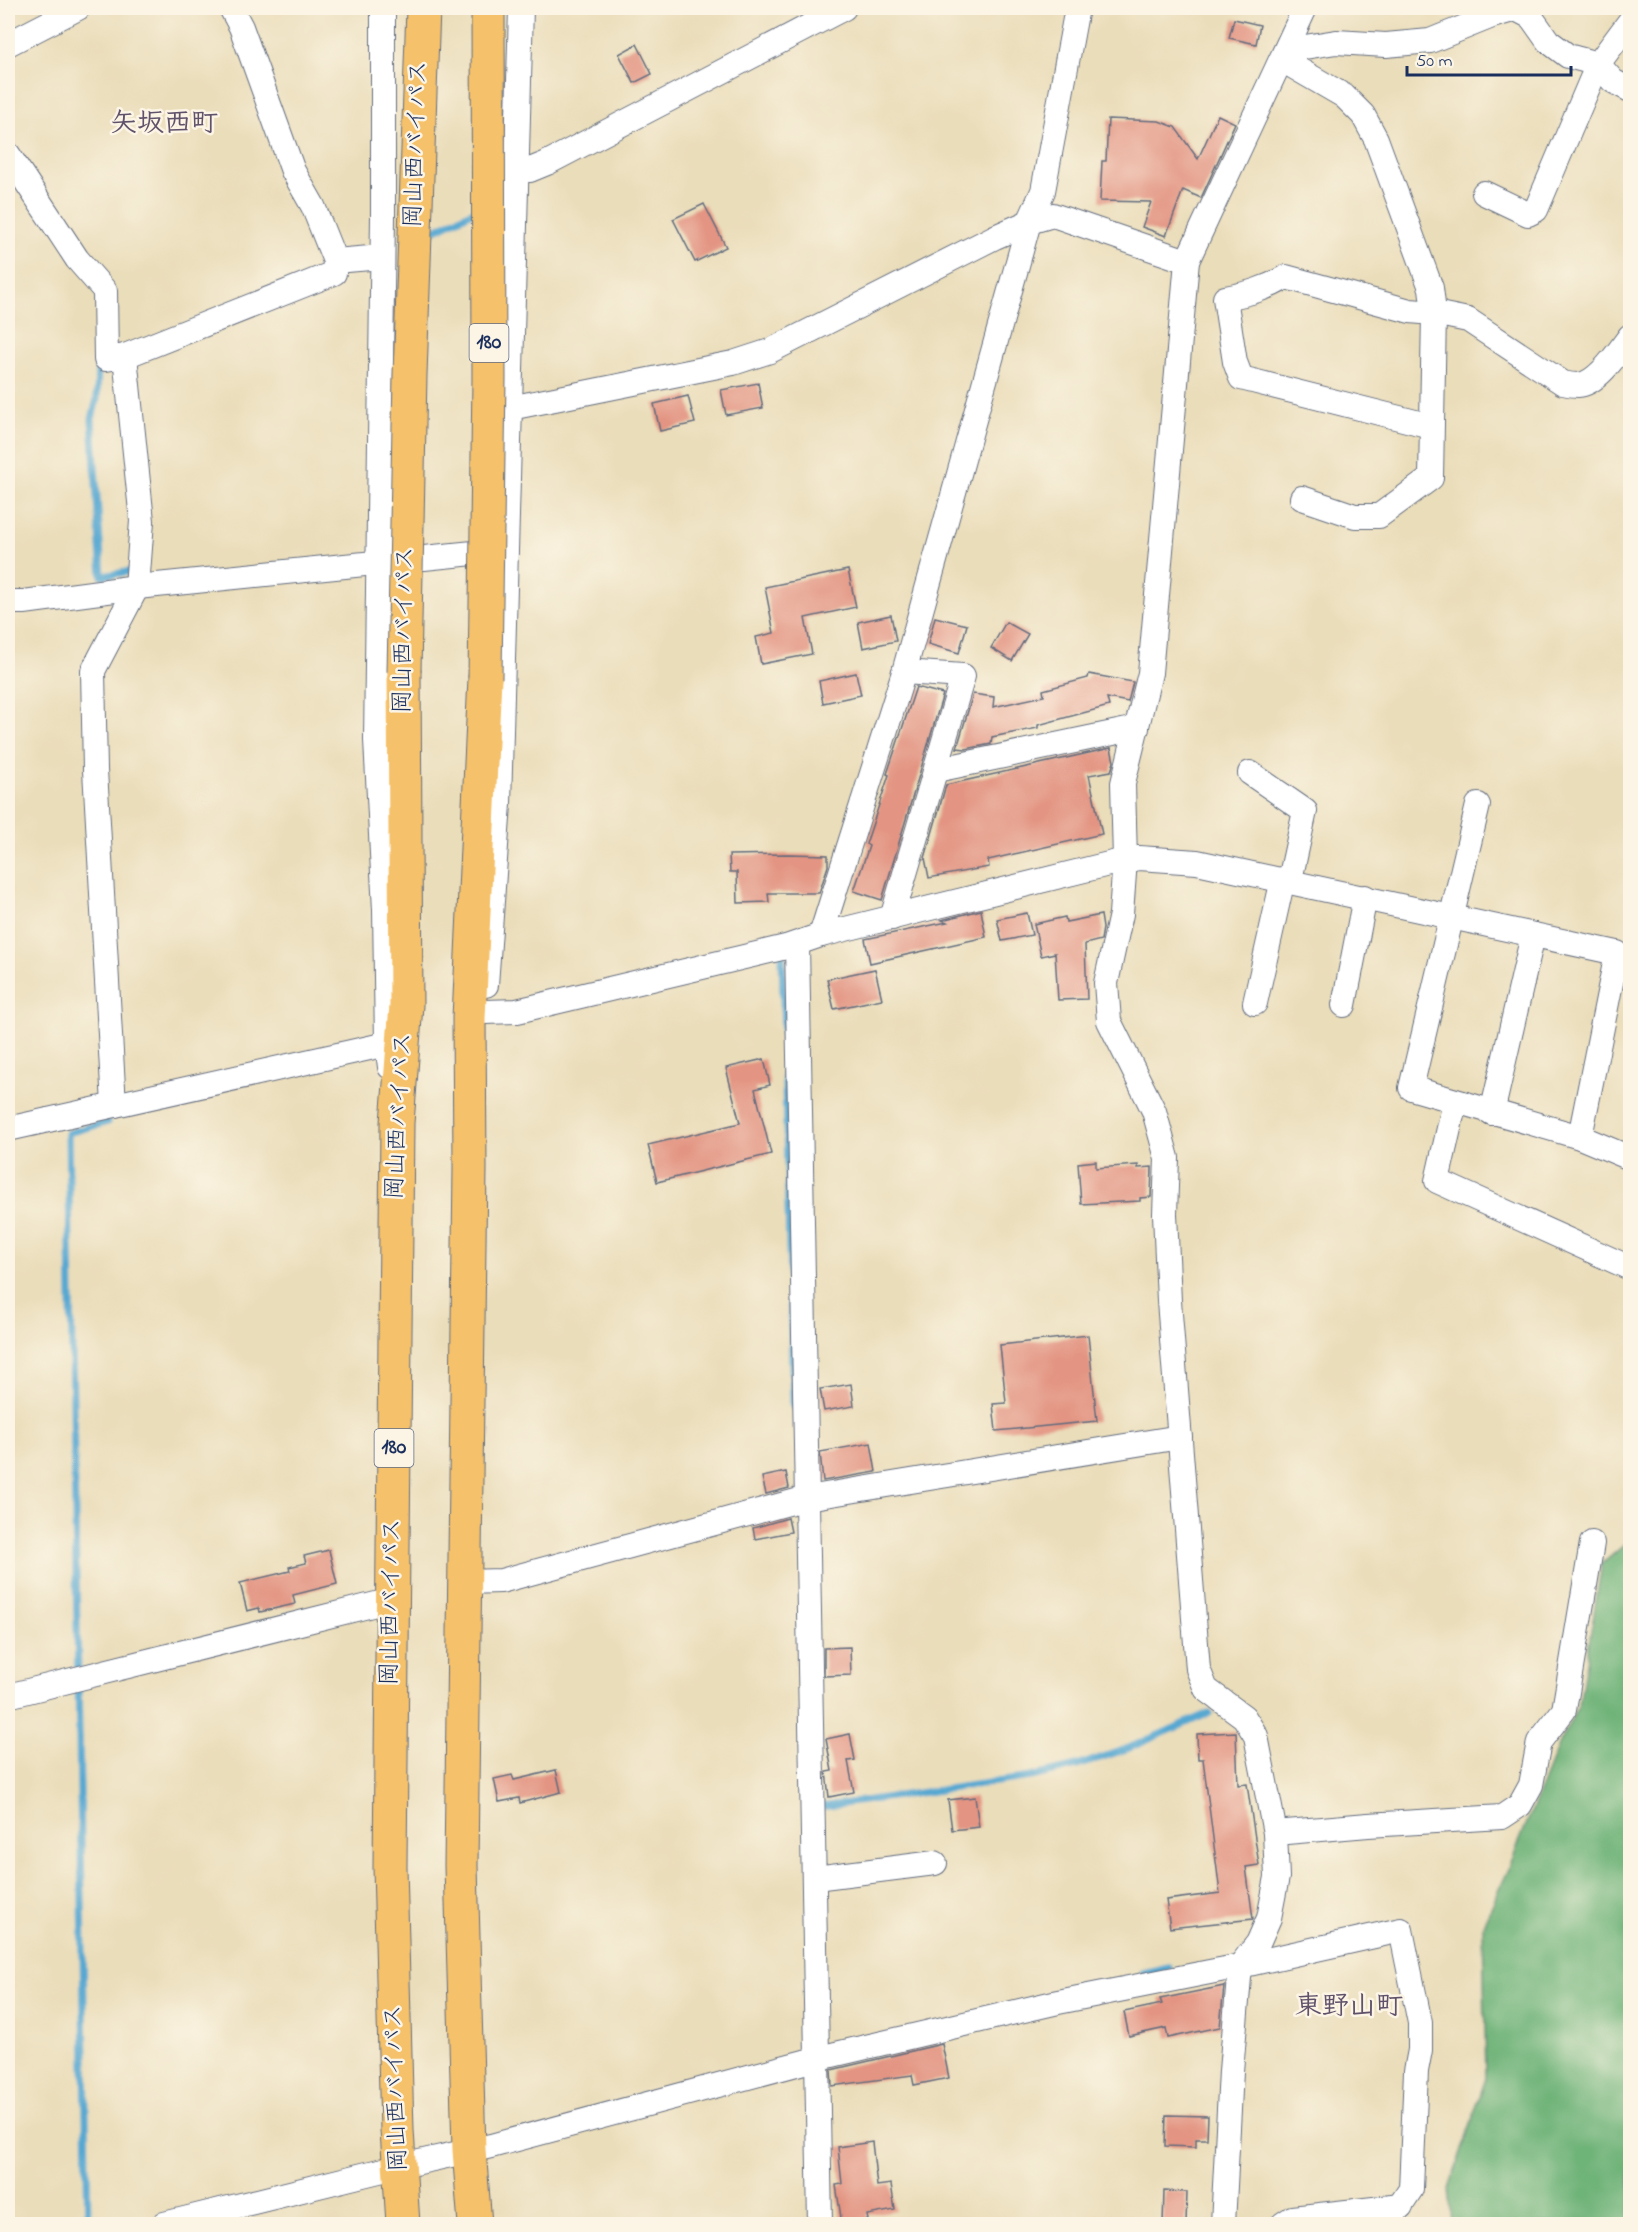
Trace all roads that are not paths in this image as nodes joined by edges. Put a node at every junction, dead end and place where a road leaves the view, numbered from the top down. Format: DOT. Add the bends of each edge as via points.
graph roads {
  1 [pos="78,8"];
  2 [pos="231,8"];
  3 [pos="383,8"];
  4 [pos="423,8"];
  5 [pos="488,8"];
  6 [pos="521,8"];
  7 [pos="844,8"];
  8 [pos="1077,8"];
  9 [pos="1305,8"];
  10 [pos="1630,21"];
  11 [pos="8,44"];
  12 [pos="1284,55"];
  13 [pos="1598,64"];
  14 [pos="1630,90"];
  15 [pos="8,154"];
  16 [pos="517,170"];
  17 [pos="1484,193"];
  18 [pos="1029,222"];
  19 [pos="382,256"];
  20 [pos="335,261"];
  21 [pos="1187,261"];
  22 [pos="1434,313"];
  23 [pos="1630,336"];
  24 [pos="125,356"];
  25 [pos="510,408"];
  26 [pos="1431,426"];
  27 [pos="1302,498"];
  28 [pos="507,550"];
  29 [pos="378,562"];
  30 [pos="137,587"];
  31 [pos="8,602"];
  32 [pos="909,672"];
  33 [pos="1137,728"];
  34 [pos="936,770"];
  35 [pos="1250,773"];
  36 [pos="1478,805"];
  37 [pos="1125,860"];
  38 [pos="1286,880"];
  39 [pos="1365,897"];
  40 [pos="1452,917"];
  41 [pos="892,918"];
  42 [pos="821,935"];
  43 [pos="1533,935"];
  44 [pos="786,947"];
  45 [pos="1255,1003"];
  46 [pos="1344,1005"];
  47 [pos="484,1012"];
  48 [pos="387,1044"];
  49 [pos="1455,1102"];
  50 [pos="114,1105"];
  51 [pos="1492,1113"];
  52 [pos="397,1123"];
  53 [pos="8,1129"];
  54 [pos="1580,1137"];
  55 [pos="1630,1158"];
  56 [pos="470,1168"];
  57 [pos="1630,1268"];
  58 [pos="1180,1437"];
  59 [pos="799,1500"];
  60 [pos="1592,1543"];
  61 [pos="465,1582"];
  62 [pos="392,1600"];
  63 [pos="8,1696"];
  64 [pos="1275,1833"];
  65 [pos="935,1863"];
  66 [pos="815,1878"];
  67 [pos="1240,1966"];
  68 [pos="819,2058"];
  69 [pos="469,2150"];
  70 [pos="399,2166"];
  71 [pos="1397,2215"];
  72 [pos="164,2224"];
  73 [pos="403,2224"];
  74 [pos="475,2224"];
  75 [pos="820,2224"];
  76 [pos="1223,2224"];
  77 [pos="1283,2224"];
  1 -- 11 [label="street"];
  2 -- 20 [label="street" via="293,171 313,206"];
  3 -- 19 [label="street"];
  4 -- 52 [label="highway, 岡山西バイパス / 180, bridge" via="410,352 404,672 406,1005"];
  5 -- 56 [label="highway, 180, bridge" via="485,678 469,1018"];
  6 -- 16 [label="street"];
  7 -- 16 [label="street" via="547,163"];
  8 -- 18 [label="street" via="1043,191"];
  9 -- 12 [label="street"];
  10 -- 13 [label="street"];
  12 -- 13 [label="street" via="1336,42 1386,45 1430,41 1516,9 1531,17 1548,41 1568,56"];
  12 -- 21 [label="street"];
  12 -- 22 [label="street" via="1344,96 1364,115 1431,288"];
  13 -- 14 [label="street" via="1613,81"];
  13 -- 17 [label="street" via="1536,210 1528,214"];
  15 -- 24 [label="street" via="77,259 105,291 106,359"];
  16 -- 25 [label="street"];
  18 -- 21 [label="street" via="1053,215"];
  18 -- 25 [label="street" via="770,351 733,363"];
  18 -- 32 [label="street"];
  19 -- 20 [label="street"];
  19 -- 29 [label="street"];
  20 -- 24 [label="street" via="334,273"];
  21 -- 33 [label="street" via="1150,673"];
  22 -- 23 [label="street" via="1468,320 1563,383 1579,385 1592,381"];
  22 -- 26 [label="street"];
  22 -- 26 [label="street" via="1410,311 1286,277 1253,292 1225,298 1241,378"];
  24 -- 30 [label="street" via="142,521"];
  25 -- 28 [label="street"];
  26 -- 27 [label="street" via="1431,478 1379,516 1355,516"];
  28 -- 29 [label="street"];
  28 -- 47 [label="street" via="499,804"];
  29 -- 30 [label="street"];
  29 -- 48 [label="street" via="376,740"];
  30 -- 31 [label="street"];
  30 -- 50 [label="street" via="93,671"];
  32 -- 34 [label="street" via="963,676"];
  32 -- 42 [label="street"];
  33 -- 34 [label="street"];
  33 -- 37 [label="street" via="1123,783"];
  34 -- 41 [label="street"];
  35 -- 38 [label="street" via="1305,811"];
  36 -- 40 [label="street"];
  37 -- 38 [label="street" via="1197,862"];
  37 -- 41 [label="street"];
  37 -- 58 [label="street" via="1121,914 1106,983 1110,1021 1154,1111 1167,1158 1165,1225"];
  38 -- 39 [label="street"];
  38 -- 45 [label="street"];
  39 -- 40 [label="street"];
  39 -- 46 [label="street"];
  40 -- 43 [label="street"];
  40 -- 49 [label="street" via="1411,1088"];
  41 -- 42 [label="street"];
  42 -- 44 [label="street"];
  43 -- 51 [label="street"];
  43 -- 54 [label="street" via="1617,953"];
  44 -- 47 [label="street" via="517,1011"];
  44 -- 59 [label="street"];
  47 -- 56 [label="street"];
  48 -- 50 [label="street"];
  48 -- 52 [label="street"];
  49 -- 51 [label="street"];
  49 -- 57 [label="street" via="1437,1181"];
  50 -- 53 [label="street"];
  51 -- 54 [label="street"];
  52 -- 62 [label="highway, 岡山西バイパス / 180"];
  54 -- 55 [label="street"];
  56 -- 61 [label="highway, 180"];
  58 -- 59 [label="street"];
  58 -- 64 [label="street" via="1198,1669 1206,1689 1244,1717 1256,1736"];
  59 -- 61 [label="street" via="501,1581"];
  59 -- 66 [label="street"];
  60 -- 64 [label="street" via="1564,1710 1539,1742 1531,1785 1520,1805 1502,1817"];
  61 -- 69 [label="highway, 180" via="461,1866"];
  62 -- 63 [label="street"];
  62 -- 70 [label="highway, 岡山西バイパス / 180" via="390,1867"];
  64 -- 67 [label="street" via="1277,1877 1269,1918 1258,1943"];
  65 -- 66 [label="street"];
  66 -- 68 [label="street"];
  67 -- 68 [label="street" via="1058,2002"];
  67 -- 71 [label="street" via="1401,1930 1420,2023 1420,2050 1411,2189"];
  67 -- 76 [label="street"];
  68 -- 69 [label="street"];
  68 -- 75 [label="street"];
  69 -- 70 [label="street"];
  69 -- 74 [label="highway, 180"];
  70 -- 72 [label="street"];
  70 -- 73 [label="highway, 岡山西バイパス / 180"];
  71 -- 77 [label="street" via="1292,2218"];
}
